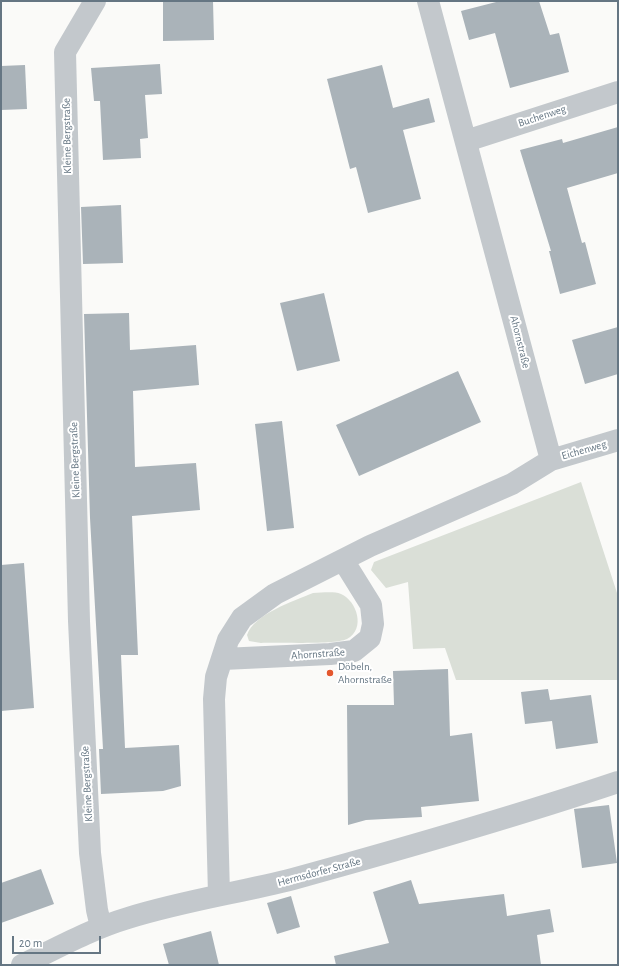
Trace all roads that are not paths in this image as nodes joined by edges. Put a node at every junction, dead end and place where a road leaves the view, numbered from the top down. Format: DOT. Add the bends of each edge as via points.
graph roads {
  1 [pos="95,1"];
  2 [pos="428,1"];
  3 [pos="618,92"];
  4 [pos="466,141"];
  5 [pos="618,440"];
  6 [pos="551,460"];
  7 [pos="343,560"];
  8 [pos="223,659"];
  9 [pos="618,782"];
  10 [pos="219,895"];
  11 [pos="101,927"];
  12 [pos="22,965"];
  1 -- 11 [label="street, Kleine Bergstraße" via="65,52 79,628 90,853"];
  2 -- 4 [label="street, Ahornstraße"];
  3 -- 4 [label="street, Buchenweg"];
  4 -- 6 [label="street, Ahornstraße"];
  5 -- 6 [label="street, Eichenweg"];
  6 -- 7 [label="street" via="512,484"];
  7 -- 8 [label="street" via="275,594 242,618 228,640"];
  7 -- 8 [label="street, Ahornstraße" via="371,606 373,624 370,638 354,651"];
  8 -- 10 [label="street" via="216,677 214,699 216,862"];
  9 -- 10 [label="street, Hermsdorfer Straße" via="371,858 252,890"];
  10 -- 11 [label="street, Hermsdorfer Straße"];
  11 -- 12 [label="street, Hermsdorfer Straße"];
}
